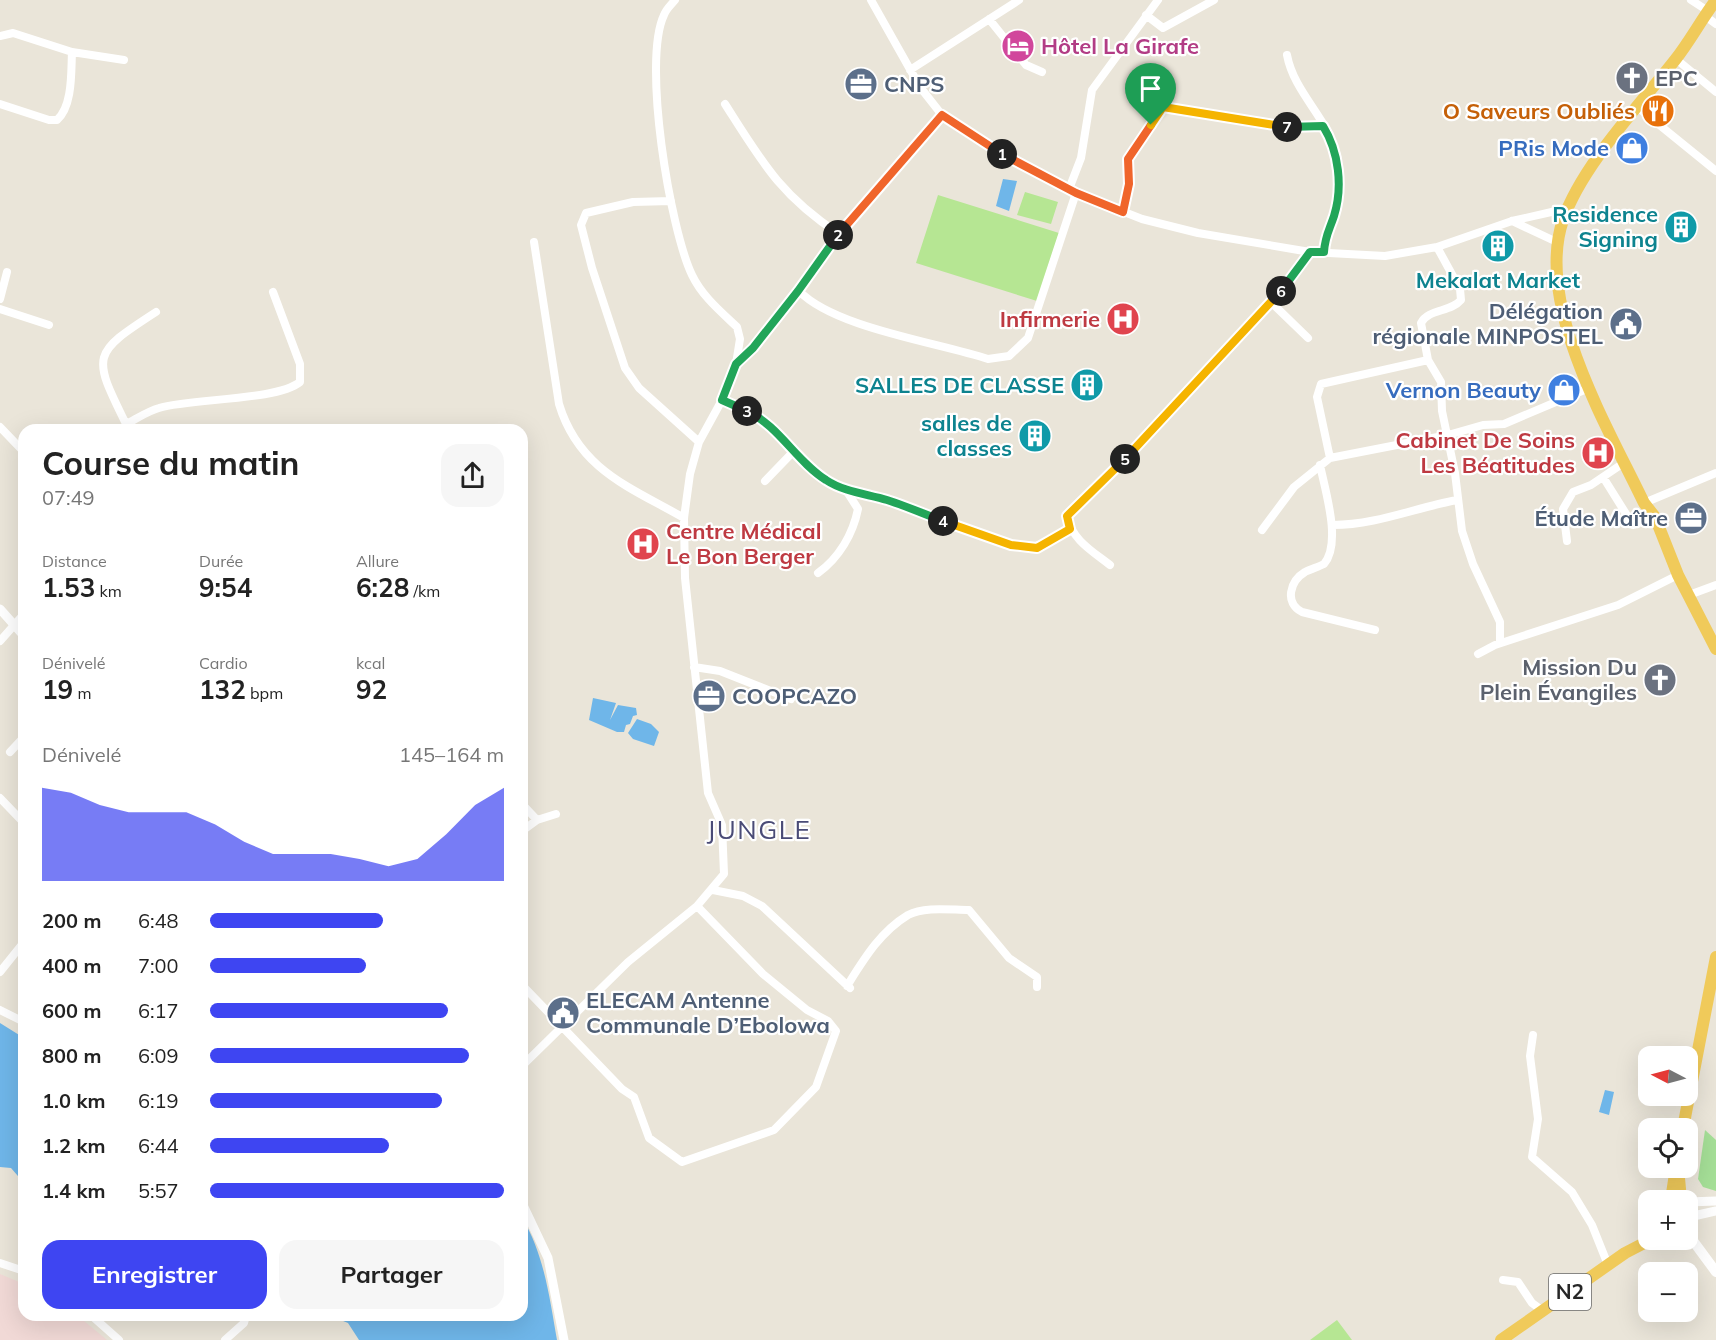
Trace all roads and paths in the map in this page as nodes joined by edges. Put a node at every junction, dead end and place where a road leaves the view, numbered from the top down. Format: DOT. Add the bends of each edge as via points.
graph roads {
  1 [pos="675,0"];
  2 [pos="1019,0"];
  3 [pos="1158,0"];
  4 [pos="1214,0"];
  5 [pos="1691,0"];
  6 [pos="875,1"];
  7 [pos="1710,9"];
  8 [pos="1146,15"];
  9 [pos="989,19"];
  10 [pos="1716,24"];
  11 [pos="0,36"];
  12 [pos="72,52"];
  13 [pos="1287,56"];
  14 [pos="1676,59"];
  15 [pos="124,60"];
  16 [pos="910,70"];
  17 [pos="1042,72"];
  18 [pos="1716,92"];
  19 [pos="0,104"];
  20 [pos="725,104"];
  21 [pos="1636,106"];
  22 [pos="942,115"];
  23 [pos="1323,126"];
  24 [pos="1716,171"];
  25 [pos="1072,191"];
  26 [pos="671,201"];
  27 [pos="1569,208"];
  28 [pos="1123,212"];
  29 [pos="1512,221"];
  30 [pos="839,234"];
  31 [pos="534,242"];
  32 [pos="1558,243"];
  33 [pos="1437,247"];
  34 [pos="1310,252"];
  35 [pos="1324,252"];
  36 [pos="7,272"];
  37 [pos="798,291"];
  38 [pos="273,292"];
  39 [pos="0,299"];
  40 [pos="1272,303"];
  41 [pos="0,309"];
  42 [pos="156,312"];
  43 [pos="48,325"];
  44 [pos="1308,338"];
  45 [pos="1428,360"];
  46 [pos="736,364"];
  47 [pos="1589,388"];
  48 [pos="722,400"];
  49 [pos="123,424"];
  50 [pos="130,424"];
  51 [pos="0,427"];
  52 [pos="1448,435"];
  53 [pos="699,442"];
  54 [pos="18,446"];
  55 [pos="793,452"];
  56 [pos="1330,458"];
  57 [pos="1625,462"];
  58 [pos="1320,465"];
  59 [pos="1716,473"];
  60 [pos="1603,477"];
  61 [pos="765,482"];
  62 [pos="845,490"];
  63 [pos="1457,500"];
  64 [pos="1644,503"];
  65 [pos="1655,517"];
  66 [pos="684,518"];
  67 [pos="1333,525"];
  68 [pos="1070,529"];
  69 [pos="1262,530"];
  70 [pos="1568,541"];
  71 [pos="1110,564"];
  72 [pos="818,573"];
  73 [pos="1678,575"];
  74 [pos="1716,585"];
  75 [pos="1689,595"];
  76 [pos="0,609"];
  77 [pos="18,622"];
  78 [pos="15,625"];
  79 [pos="18,629"];
  80 [pos="1375,630"];
  81 [pos="0,641"];
  82 [pos="1500,643"];
  83 [pos="1716,649"];
  84 [pos="1478,654"];
  85 [pos="694,667"];
  86 [pos="791,699"];
  87 [pos="18,743"];
  88 [pos="10,752"];
  89 [pos="0,798"];
  90 [pos="528,810"];
  91 [pos="556,814"];
  92 [pos="18,818"];
  93 [pos="537,820"];
  94 [pos="528,827"];
  95 [pos="713,890"];
  96 [pos="697,906"];
  97 [pos="18,950"];
  98 [pos="1716,957"];
  99 [pos="0,972"];
  100 [pos="1714,979"];
  101 [pos="1038,987"];
  102 [pos="528,991"];
  103 [pos="0,1010"];
  104 [pos="18,1019"];
  105 [pos="563,1028"];
  106 [pos="1533,1035"];
  107 [pos="528,1060"];
  108 [pos="1685,1118"];
  109 [pos="1716,1201"];
  110 [pos="1698,1208"];
  111 [pos="1716,1211"];
  112 [pos="1698,1212"];
  113 [pos="528,1216"];
  114 [pos="1698,1238"];
  115 [pos="1638,1246"];
  116 [pos="1698,1247"];
  117 [pos="1705,1257"];
  118 [pos="0,1263"];
  119 [pos="1608,1265"];
  120 [pos="18,1269"];
  121 [pos="1716,1272"];
  122 [pos="1503,1280"];
  123 [pos="1543,1311"];
  124 [pos="98,1321"];
  125 [pos="245,1321"];
  126 [pos="119,1340"];
  127 [pos="225,1340"];
  128 [pos="564,1340"];
  129 [pos="1501,1340"];
  1 -- 26 [label="street" via="664,13 660,28 655,101"];
  2 -- 9 [label="street"];
  3 -- 8 [label="street"];
  4 -- 8 [label="street" via="1163,28"];
  5 -- 7 [label="street"];
  6 -- 16 [label="street"];
  7 -- 10 [label="street"];
  7 -- 14 [label="highway"];
  8 -- 25 [label="street" via="1092,90"];
  9 -- 16 [label="street"];
  9 -- 17 [label="street" via="1026,65"];
  11 -- 12 [label="street" via="13,33"];
  12 -- 15 [label="street"];
  12 -- 19 [label="street" via="63,115 57,120"];
  13 -- 23 [label="street" via="1292,76"];
  14 -- 18 [label="street"];
  14 -- 21 [label="highway"];
  16 -- 22 [label="street"];
  20 -- 30 [label="street" via="776,182 798,205"];
  21 -- 24 [label="street"];
  21 -- 27 [label="highway"];
  22 -- 25 [label="street" via="1008,158"];
  22 -- 30 [label="street"];
  23 -- 28 [label="street" via="1286,127 1161,107 1128,159 1129,184"];
  23 -- 35 [label="street" via="1333,142 1338,164 1334,216 1326,231"];
  25 -- 28 [label="street"];
  25 -- 37 [label="street" via="1030,332 1022,346 1009,356 988,359 839,317 810,303"];
  26 -- 46 [label="street" via="692,275 702,292 737,327"];
  26 -- 53 [label="street" via="633,202 586,213 581,225 625,368 639,388"];
  27 -- 29 [label="street"];
  27 -- 32 [label="highway"];
  28 -- 34 [label="street" via="1170,227"];
  29 -- 32 [label="street"];
  29 -- 33 [label="street"];
  30 -- 37 [label="street"];
  31 -- 66 [label="street" via="559,404 566,425 585,453 630,491"];
  32 -- 47 [label="highway" via="1560,301"];
  33 -- 35 [label="street" via="1385,256"];
  33 -- 45 [label="street" via="1462,295 1456,306 1422,319"];
  34 -- 35 [label="street"];
  34 -- 40 [label="street"];
  36 -- 39 [label="street"];
  37 -- 46 [label="street"];
  38 -- 50 [label="street" via="300,364 300,382 270,392 159,408"];
  40 -- 44 [label="street"];
  40 -- 68 [label="street" via="1067,516"];
  41 -- 43 [label="street"];
  42 -- 49 [label="street" via="116,338 101,359 105,383"];
  45 -- 52 [label="street" via="1441,382"];
  45 -- 56 [label="street" via="1321,384 1317,397"];
  46 -- 48 [label="street"];
  47 -- 52 [label="street" via="1513,420"];
  47 -- 57 [label="highway"];
  48 -- 53 [label="street"];
  48 -- 55 [label="street" via="752,413"];
  51 -- 54 [label="street"];
  52 -- 56 [label="street"];
  52 -- 63 [label="street"];
  53 -- 66 [label="street"];
  55 -- 61 [label="street"];
  55 -- 62 [label="street" via="826,481"];
  56 -- 58 [label="street"];
  57 -- 60 [label="street"];
  57 -- 64 [label="highway"];
  58 -- 67 [label="street"];
  58 -- 69 [label="street" via="1294,487"];
  59 -- 64 [label="street"];
  60 -- 65 [label="street" via="1633,525"];
  60 -- 70 [label="street" via="1573,492 1563,509"];
  62 -- 68 [label="street" via="887,500 1011,545 1037,548"];
  62 -- 72 [label="street" via="858,509 855,523 832,563"];
  63 -- 67 [label="street" via="1360,525"];
  63 -- 82 [label="street" via="1473,564 1500,622"];
  64 -- 65 [label="highway"];
  65 -- 73 [label="highway"];
  66 -- 85 [label="street" via="685,578"];
  67 -- 80 [label="street" via="1327,561 1296,580 1290,591 1291,602 1302,612"];
  68 -- 71 [label="street"];
  73 -- 75 [label="highway"];
  73 -- 82 [label="street" via="1618,605"];
  74 -- 75 [label="street"];
  75 -- 83 [label="highway"];
  76 -- 78 [label="street"];
  77 -- 78 [label="street"];
  78 -- 79 [label="street"];
  78 -- 81 [label="street"];
  82 -- 84 [label="street"];
  85 -- 86 [label="street" via="720,671"];
  85 -- 95 [label="street" via="708,793 722,825 725,858 724,874"];
  87 -- 88 [label="street"];
  89 -- 92 [label="street"];
  90 -- 93 [label="street"];
  91 -- 93 [label="street"];
  93 -- 94 [label="street"];
  95 -- 96 [label="street"];
  95 -- 101 [label="street" via="743,896 762,906 849,987 873,944 909,915 932,910 969,910 1009,958 1037,977"];
  96 -- 105 [label="street" via="628,962"];
  96 -- 105 [label="street" via="763,974 836,1031 816,1087 774,1131 682,1162 649,1138 634,1096 622,1089"];
  97 -- 99 [label="street"];
  98 -- 100 [label="highway"];
  100 -- 108 [label="highway"];
  102 -- 105 [label="street"];
  103 -- 104 [label="street"];
  105 -- 107 [label="street"];
  106 -- 119 [label="street" via="1530,1056 1538,1119 1532,1157 1572,1192 1592,1225"];
  109 -- 110 [label="street"];
  111 -- 112 [label="street"];
  113 -- 128 [label="street" via="548,1258"];
  114 -- 117 [label="main road"];
  115 -- 119 [label="highway, N2"];
  116 -- 117 [label="main road"];
  117 -- 121 [label="main road"];
  118 -- 120 [label="street"];
  119 -- 123 [label="highway, N2"];
  122 -- 123 [label="street" via="1518,1282 1532,1303"];
  123 -- 129 [label="highway, N2"];
  124 -- 126 [label="street"];
  125 -- 127 [label="street"];
}
